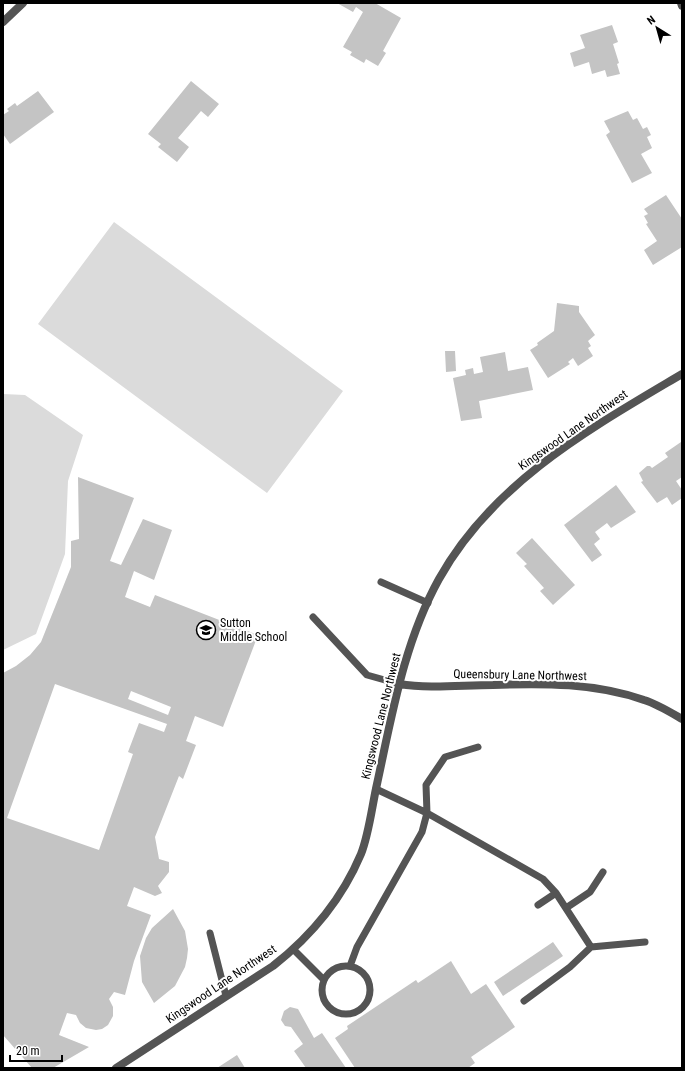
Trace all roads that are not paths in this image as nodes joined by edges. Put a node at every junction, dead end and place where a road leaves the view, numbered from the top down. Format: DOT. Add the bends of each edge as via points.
graph roads {
  1 [pos="23,3"];
  2 [pos="681,3"];
  3 [pos="682,6"];
  4 [pos="3,22"];
  5 [pos="682,374"];
  6 [pos="381,582"];
  7 [pos="428,603"];
  8 [pos="313,617"];
  9 [pos="399,684"];
  10 [pos="682,719"];
  11 [pos="478,748"];
  12 [pos="376,789"];
  13 [pos="426,813"];
  14 [pos="603,872"];
  15 [pos="556,893"];
  16 [pos="538,905"];
  17 [pos="566,908"];
  18 [pos="210,933"];
  19 [pos="645,942"];
  20 [pos="591,946"];
  21 [pos="294,950"];
  22 [pos="350,966"];
  23 [pos="324,980"];
  24 [pos="226,996"];
  25 [pos="524,1001"];
  26 [pos="116,1068"];
  1 -- 4 [label="street"];
  2 -- 3 [label="street"];
  5 -- 7 [label="street, Kingswood Lane Northwest" via="609,416 543,462 510,489 472,531 440,578"];
  6 -- 7 [label="lane"];
  7 -- 9 [label="street, Kingswood Lane Northwest" via="416,629"];
  8 -- 9 [label="lane" via="367,675"];
  9 -- 10 [label="street, Queensbury Lane Northwest" via="418,687 499,684 580,686 613,691 645,700"];
  9 -- 12 [label="street, Kingswood Lane Northwest"];
  11 -- 13 [label="lane" via="445,757 426,785"];
  12 -- 13 [label="lane"];
  12 -- 21 [label="street, Kingswood Lane Northwest" via="361,853 346,884"];
  13 -- 15 [label="lane" via="543,880"];
  13 -- 22 [label="lane" via="422,832 357,947"];
  14 -- 17 [label="lane" via="590,892"];
  15 -- 16 [label="lane"];
  15 -- 17 [label="lane"];
  17 -- 20 [label="lane"];
  18 -- 24 [label="lane"];
  19 -- 20 [label="lane"];
  20 -- 25 [label="lane" via="570,967"];
  21 -- 23 [label="lane"];
  21 -- 24 [label="street, Kingswood Lane Northwest"];
  22 -- 23 [label="lane" via="334,969"];
  22 -- 23 [label="lane" via="364,972 370,986 368,1001 356,1012 340,1013 326,1004 322,988"];
  24 -- 26 [label="street, Kingswood Lane Northwest"];
}
